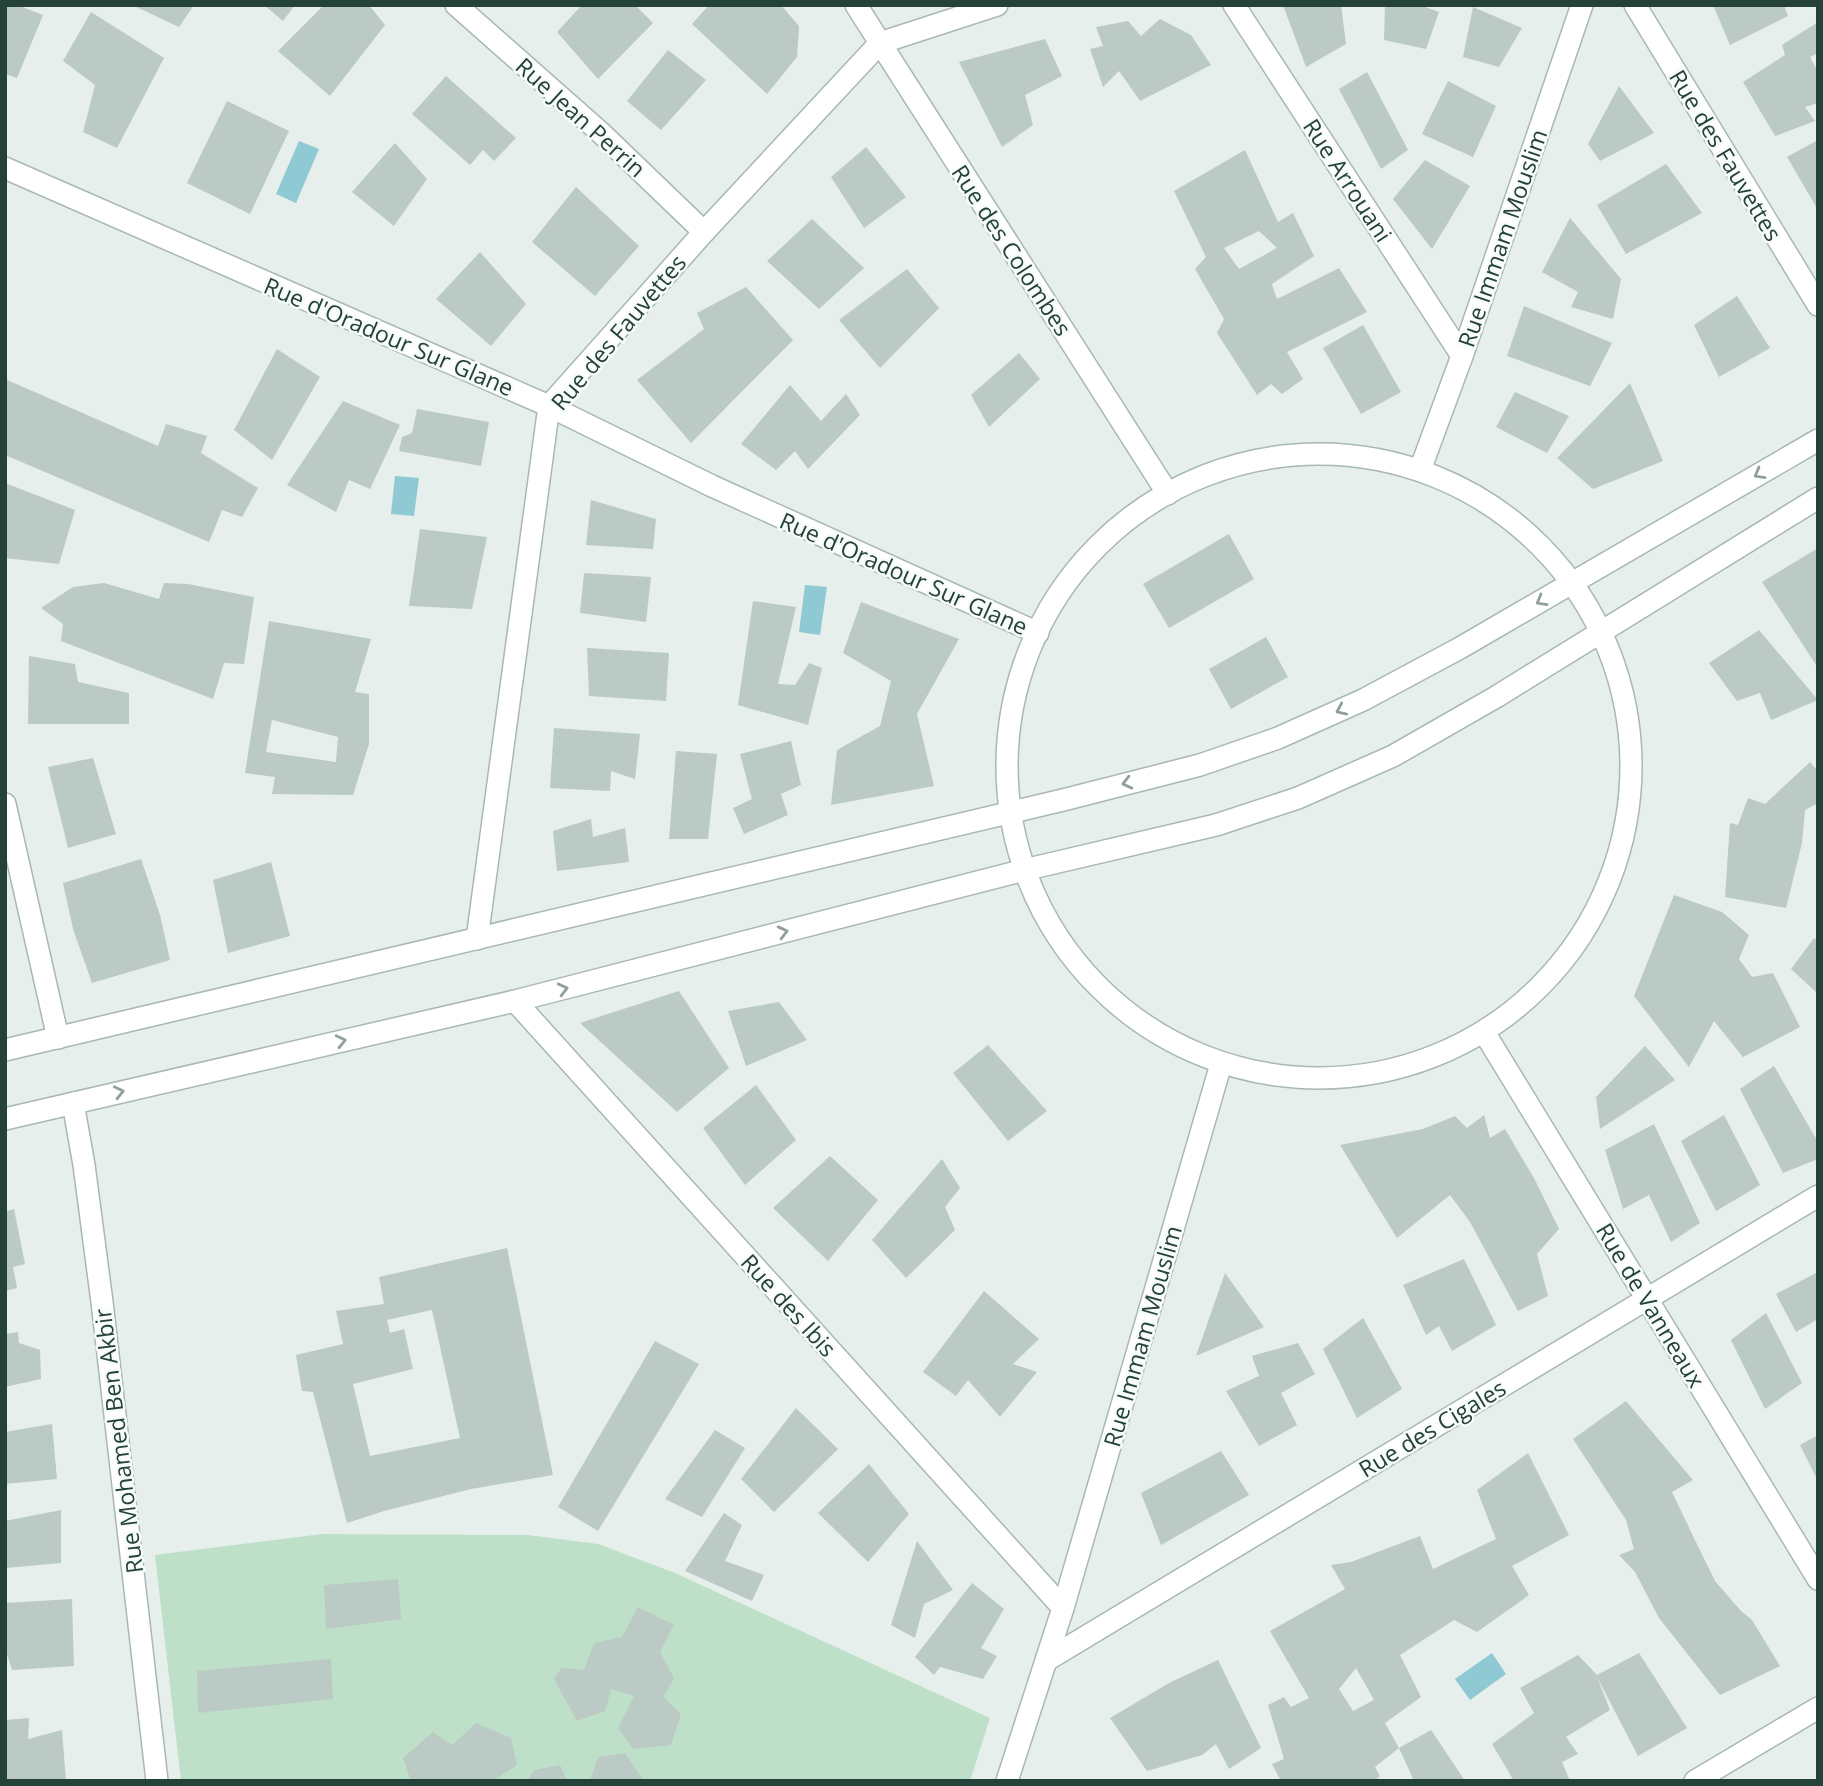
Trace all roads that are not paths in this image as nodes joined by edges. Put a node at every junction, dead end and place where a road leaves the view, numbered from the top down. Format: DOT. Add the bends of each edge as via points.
graph roads {
  1 [pos="456,5"];
  2 [pos="856,5"];
  3 [pos="997,5"];
  4 [pos="1234,5"];
  5 [pos="1582,5"];
  6 [pos="1635,5"];
  7 [pos="880,43"];
  8 [pos="5,168"];
  9 [pos="704,232"];
  10 [pos="1818,305"];
  11 [pos="1462,356"];
  12 [pos="550,406"];
  13 [pos="1818,440"];
  14 [pos="1420,470"];
  15 [pos="1168,494"];
  16 [pos="1818,498"];
  17 [pos="1572,583"];
  18 [pos="1602,632"];
  19 [pos="1038,633"];
  20 [pos="5,804"];
  21 [pos="1009,810"];
  22 [pos="1024,870"];
  23 [pos="477,939"];
  24 [pos="514,1001"];
  25 [pos="1484,1032"];
  26 [pos="58,1038"];
  27 [pos="5,1051"];
  28 [pos="1222,1064"];
  29 [pos="73,1103"];
  30 [pos="5,1119"];
  31 [pos="1818,1196"];
  32 [pos="1647,1299"];
  33 [pos="1818,1579"];
  34 [pos="1063,1608"];
  35 [pos="1047,1660"];
  36 [pos="1818,1708"];
  37 [pos="157,1781"];
  38 [pos="1007,1781"];
  39 [pos="1695,1781"];
  1 -- 9 [label="street, Rue Jean Perrin" via="600,132"];
  2 -- 7 [label="street, Rue des Colombes"];
  3 -- 7 [label="street, Rue des Fauvettes"];
  4 -- 11 [label="street, Rue Arrouani"];
  5 -- 11 [label="street, Rue Immam Mouslim"];
  6 -- 10 [label="street, Rue des Fauvettes"];
  7 -- 9 [label="street, Rue des Fauvettes"];
  7 -- 15 [label="street, Rue des Colombes"];
  8 -- 12 [label="street, Rue d'Oradour Sur Glane"];
  9 -- 12 [label="street, Rue des Fauvettes"];
  11 -- 14 [label="street, Rue Immam Mouslim"];
  12 -- 19 [label="street, Rue d'Oradour Sur Glane" via="712,486"];
  12 -- 23 [label="street, Rue des Fauvettes"];
  13 -- 17 [label="street, one-way"];
  14 -- 15 [label="street" via="1381,459 1301,454 1223,469"];
  14 -- 17 [label="street" via="1476,495 1511,518"];
  15 -- 19 [label="street" via="1099,545 1071,578"];
  16 -- 18 [label="street"];
  17 -- 18 [label="street"];
  17 -- 21 [label="street, one-way" via="1363,700 1278,738 1200,765"];
  18 -- 22 [label="street" via="1393,756 1298,798 1216,825"];
  18 -- 25 [label="street" via="1622,686 1630,728 1631,781 1619,854 1585,931 1560,965 1531,996"];
  19 -- 21 [label="street" via="1011,718"];
  20 -- 26 [label="street"];
  21 -- 22 [label="street"];
  21 -- 23 [label="street"];
  24 -- 22 [label="street, one-way"];
  22 -- 28 [label="street" via="1045,918 1074,961 1110,999 1151,1031"];
  23 -- 26 [label="street"];
  29 -- 24 [label="street, one-way"];
  24 -- 34 [label="street, Rue des Ibis"];
  25 -- 28 [label="street" via="1407,1067 1368,1076 1287,1078"];
  25 -- 32 [label="street, Rue de Vanneaux"];
  26 -- 27 [label="street"];
  28 -- 34 [label="street, Rue Immam Mouslim"];
  29 -- 30 [label="street"];
  29 -- 37 [label="street, Rue Mohamed Ben Akbir" via="102,1302"];
  31 -- 32 [label="street, Rue des Cigales"];
  32 -- 33 [label="street, Rue de Vanneaux"];
  32 -- 35 [label="street, Rue des Cigales"];
  34 -- 35 [label="street, Rue Immam Mouslim"];
  35 -- 38 [label="street, Rue Immam Mouslim"];
  36 -- 39 [label="street"];
}
